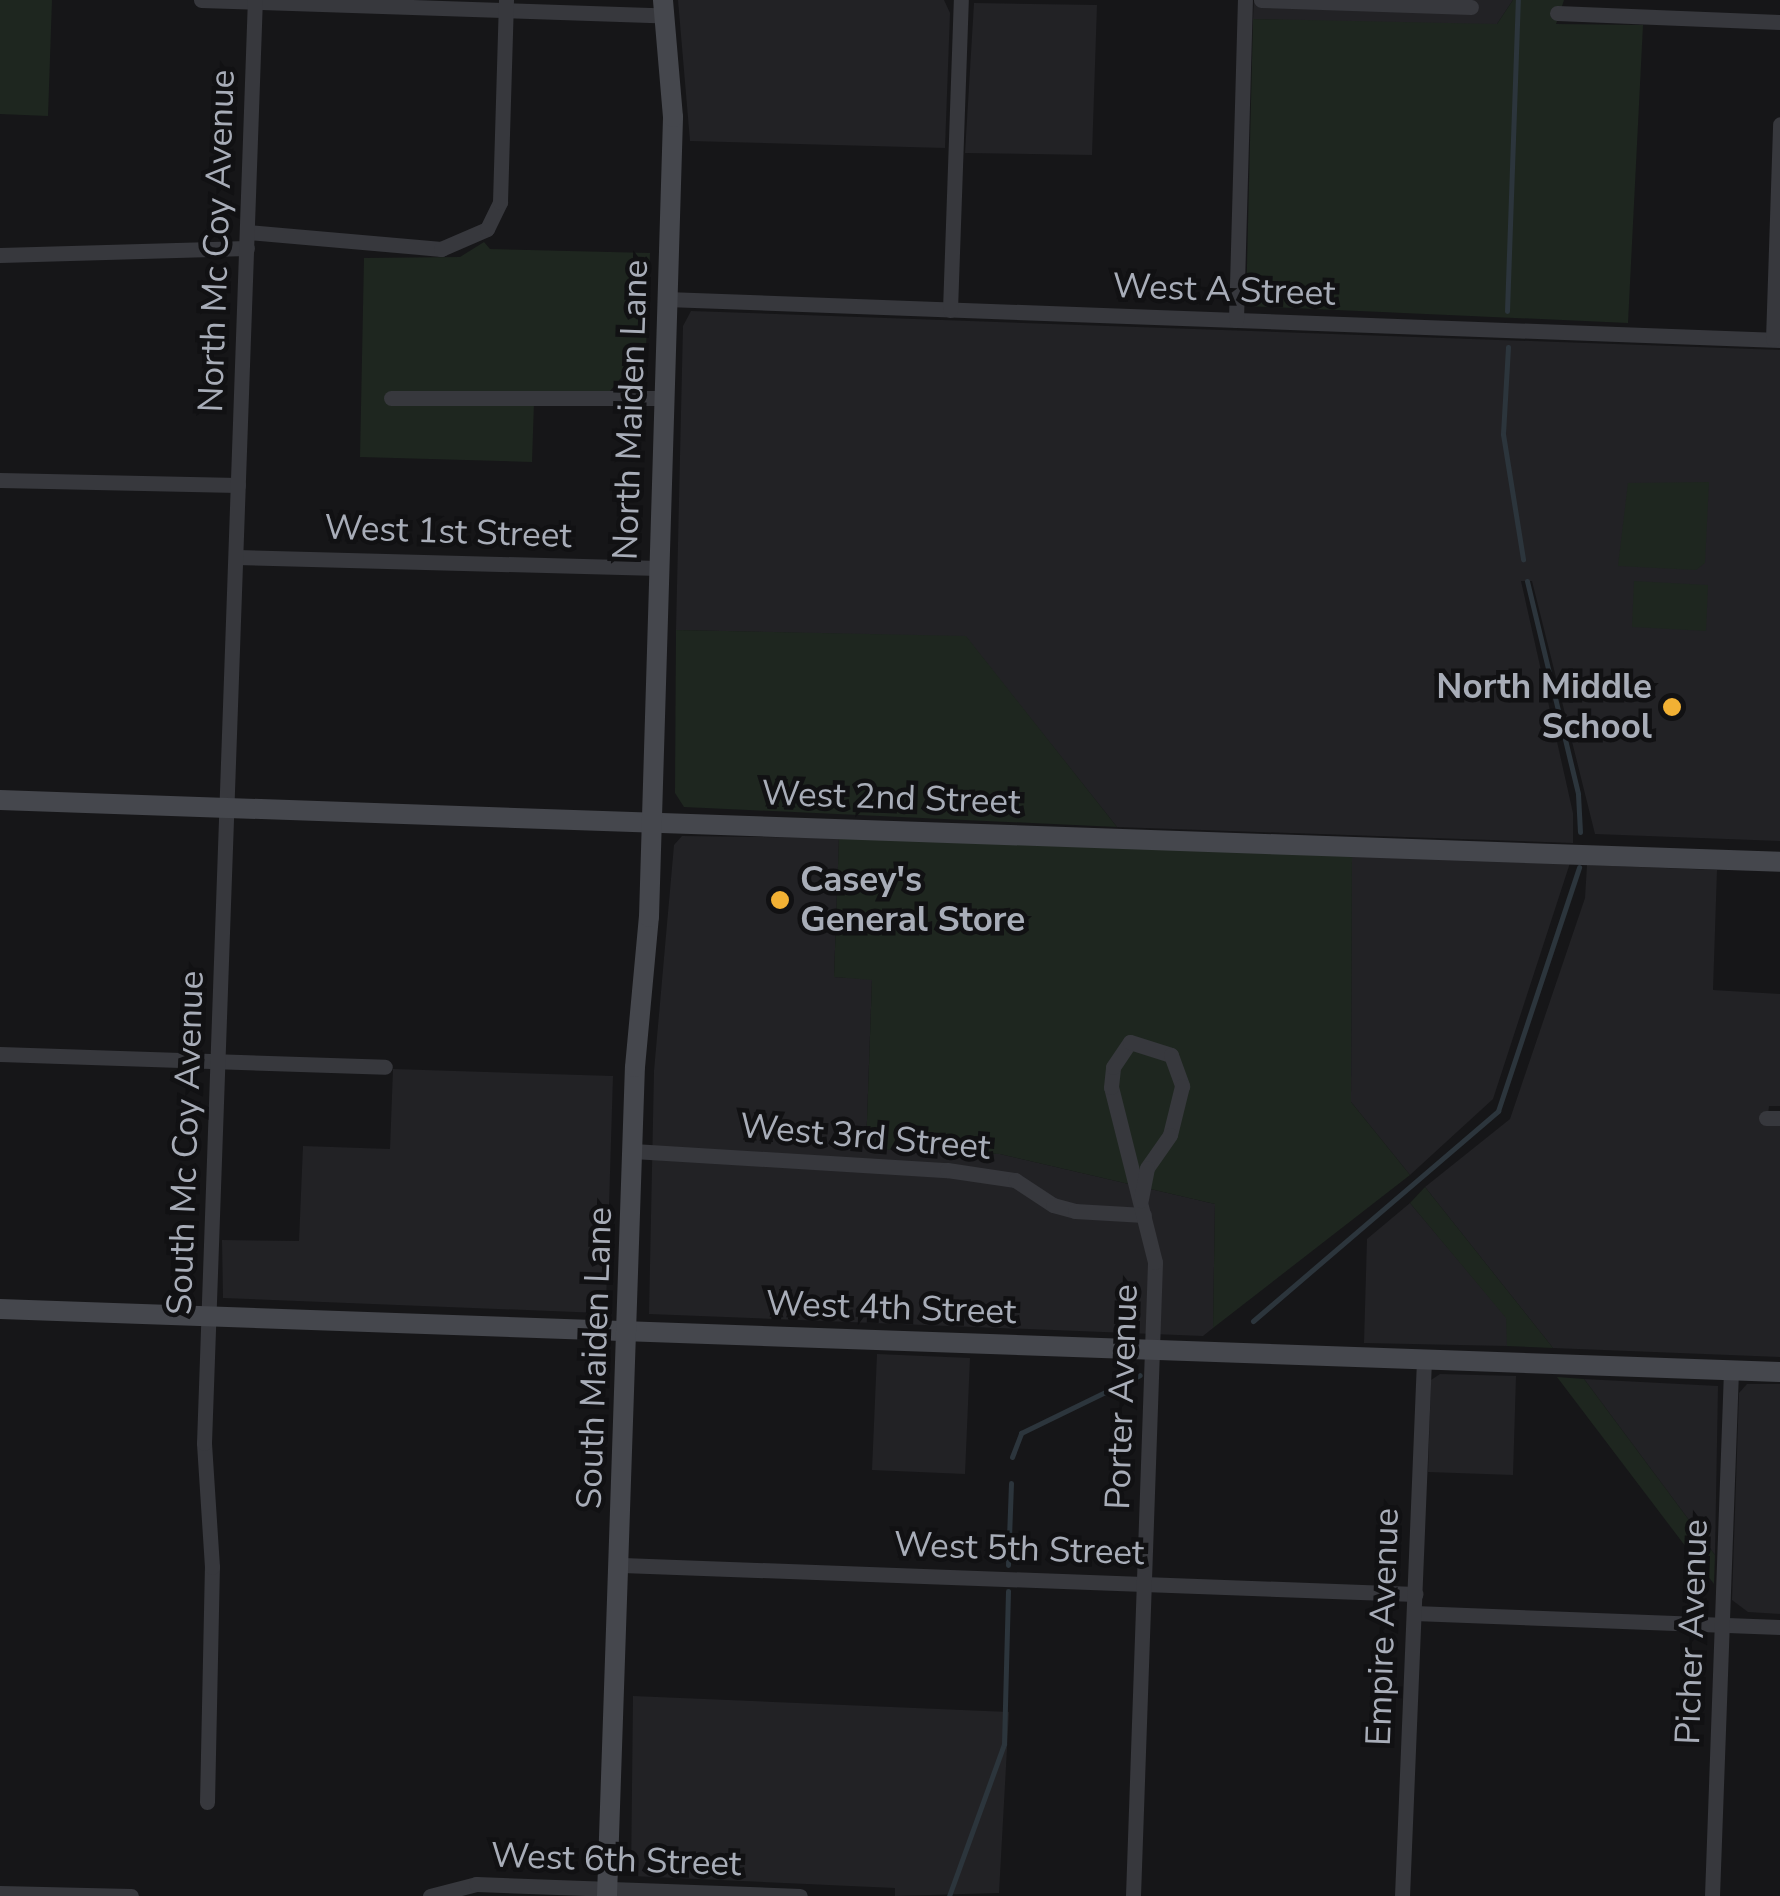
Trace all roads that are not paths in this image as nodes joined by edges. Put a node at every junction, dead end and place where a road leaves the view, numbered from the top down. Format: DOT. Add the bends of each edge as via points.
graph roads {
  1 [pos="201,0"];
  2 [pos="961,0"];
  3 [pos="1246,0"];
  4 [pos="1261,0"];
  5 [pos="255,1"];
  6 [pos="1415,3"];
  7 [pos="505,5"];
  8 [pos="1472,7"];
  9 [pos="664,8"];
  10 [pos="1557,14"];
  11 [pos="1780,22"];
  12 [pos="1780,124"];
  13 [pos="248,240"];
  14 [pos="0,255"];
  15 [pos="666,300"];
  16 [pos="950,310"];
  17 [pos="1236,320"];
  18 [pos="1776,340"];
  19 [pos="391,398"];
  20 [pos="664,398"];
  21 [pos="0,480"];
  22 [pos="238,485"];
  23 [pos="236,557"];
  24 [pos="659,568"];
  25 [pos="0,800"];
  26 [pos="228,808"];
  27 [pos="652,822"];
  28 [pos="1780,862"];
  29 [pos="0,1054"];
  30 [pos="220,1061"];
  31 [pos="385,1067"];
  32 [pos="633,1151"];
  33 [pos="1142,1208"];
  34 [pos="0,1309"];
  35 [pos="210,1316"];
  36 [pos="629,1332"];
  37 [pos="1153,1350"];
  38 [pos="1424,1360"];
  39 [pos="1731,1370"];
  40 [pos="1780,1372"];
  41 [pos="622,1565"];
  42 [pos="1147,1583"];
  43 [pos="1415,1594"];
  44 [pos="1414,1613"];
  45 [pos="1724,1624"];
  46 [pos="1780,1627"];
  47 [pos="208,1802"];
  48 [pos="0,1892"];
  49 [pos="607,1892"];
  50 [pos="131,1896"];
  51 [pos="430,1896"];
  52 [pos="800,1896"];
  53 [pos="1133,1896"];
  54 [pos="1402,1896"];
  55 [pos="1712,1896"];
  1 -- 5 [label="street"];
  2 -- 16 [label="street"];
  3 -- 17 [label="street"];
  4 -- 6 [label="street"];
  5 -- 7 [label="street"];
  5 -- 13 [label="street, North Mc Coy Avenue"];
  6 -- 8 [label="street"];
  7 -- 9 [label="street"];
  7 -- 13 [label="street" via="500,202 487,229 441,249"];
  9 -- 15 [label="street, North Maiden Lane" via="673,117"];
  10 -- 11 [label="street"];
  12 -- 18 [label="street"];
  13 -- 14 [label="street"];
  13 -- 22 [label="street, North Mc Coy Avenue"];
  15 -- 16 [label="street, West A Street"];
  15 -- 20 [label="street, North Maiden Lane"];
  16 -- 17 [label="street, West A Street"];
  17 -- 18 [label="street, West A Street"];
  19 -- 20 [label="street"];
  20 -- 24 [label="street, North Maiden Lane"];
  21 -- 22 [label="street"];
  22 -- 23 [label="street, South Mc Coy Avenue"];
  23 -- 24 [label="street, West 1st Street"];
  23 -- 26 [label="street, South Mc Coy Avenue"];
  24 -- 27 [label="street, North Maiden Lane"];
  25 -- 26 [label="street, West 2nd Street"];
  26 -- 27 [label="street, West 2nd Street"];
  26 -- 30 [label="street, South Mc Coy Avenue"];
  27 -- 28 [label="street, West 2nd Street"];
  27 -- 32 [label="street, South Maiden Lane"];
  29 -- 30 [label="street"];
  30 -- 31 [label="street"];
  30 -- 35 [label="street, South Mc Coy Avenue"];
  32 -- 33 [label="street, West 3rd Street" via="947,1170 1015,1180 1053,1205 1075,1210"];
  32 -- 36 [label="street, South Maiden Lane"];
  33 -- 33 [label="street, Porter Avenue" via="1111,1087 1113,1067 1130,1042 1172,1055 1182,1086 1170,1135 1147,1168"];
  33 -- 37 [label="street, Porter Avenue" via="1155,1262"];
  34 -- 35 [label="street, West 4th Street"];
  35 -- 36 [label="street, West 4th Street"];
  35 -- 47 [label="street, South Mc Coy Avenue" via="202,1498 212,1567"];
  36 -- 37 [label="street, West 4th Street"];
  36 -- 41 [label="street, South Maiden Lane"];
  37 -- 38 [label="street, West 4th Street"];
  37 -- 42 [label="street, Porter Avenue"];
  38 -- 39 [label="street, West 4th Street"];
  38 -- 43 [label="street, Empire Avenue"];
  39 -- 40 [label="street, West 4th Street"];
  39 -- 45 [label="street, Picher Avenue"];
  41 -- 42 [label="street, West 5th Street"];
  41 -- 49 [label="street, South Maiden Lane"];
  42 -- 43 [label="street, West 5th Street"];
  42 -- 53 [label="street, Porter Avenue"];
  43 -- 44 [label="street, Empire Avenue"];
  44 -- 45 [label="street"];
  44 -- 54 [label="street, Empire Avenue"];
  45 -- 46 [label="street"];
  45 -- 55 [label="street, Picher Avenue"];
  48 -- 50 [label="street"];
  49 -- 51 [label="street, West 6th Street" via="476,1884"];
  49 -- 52 [label="street, West 6th Street"];
}
